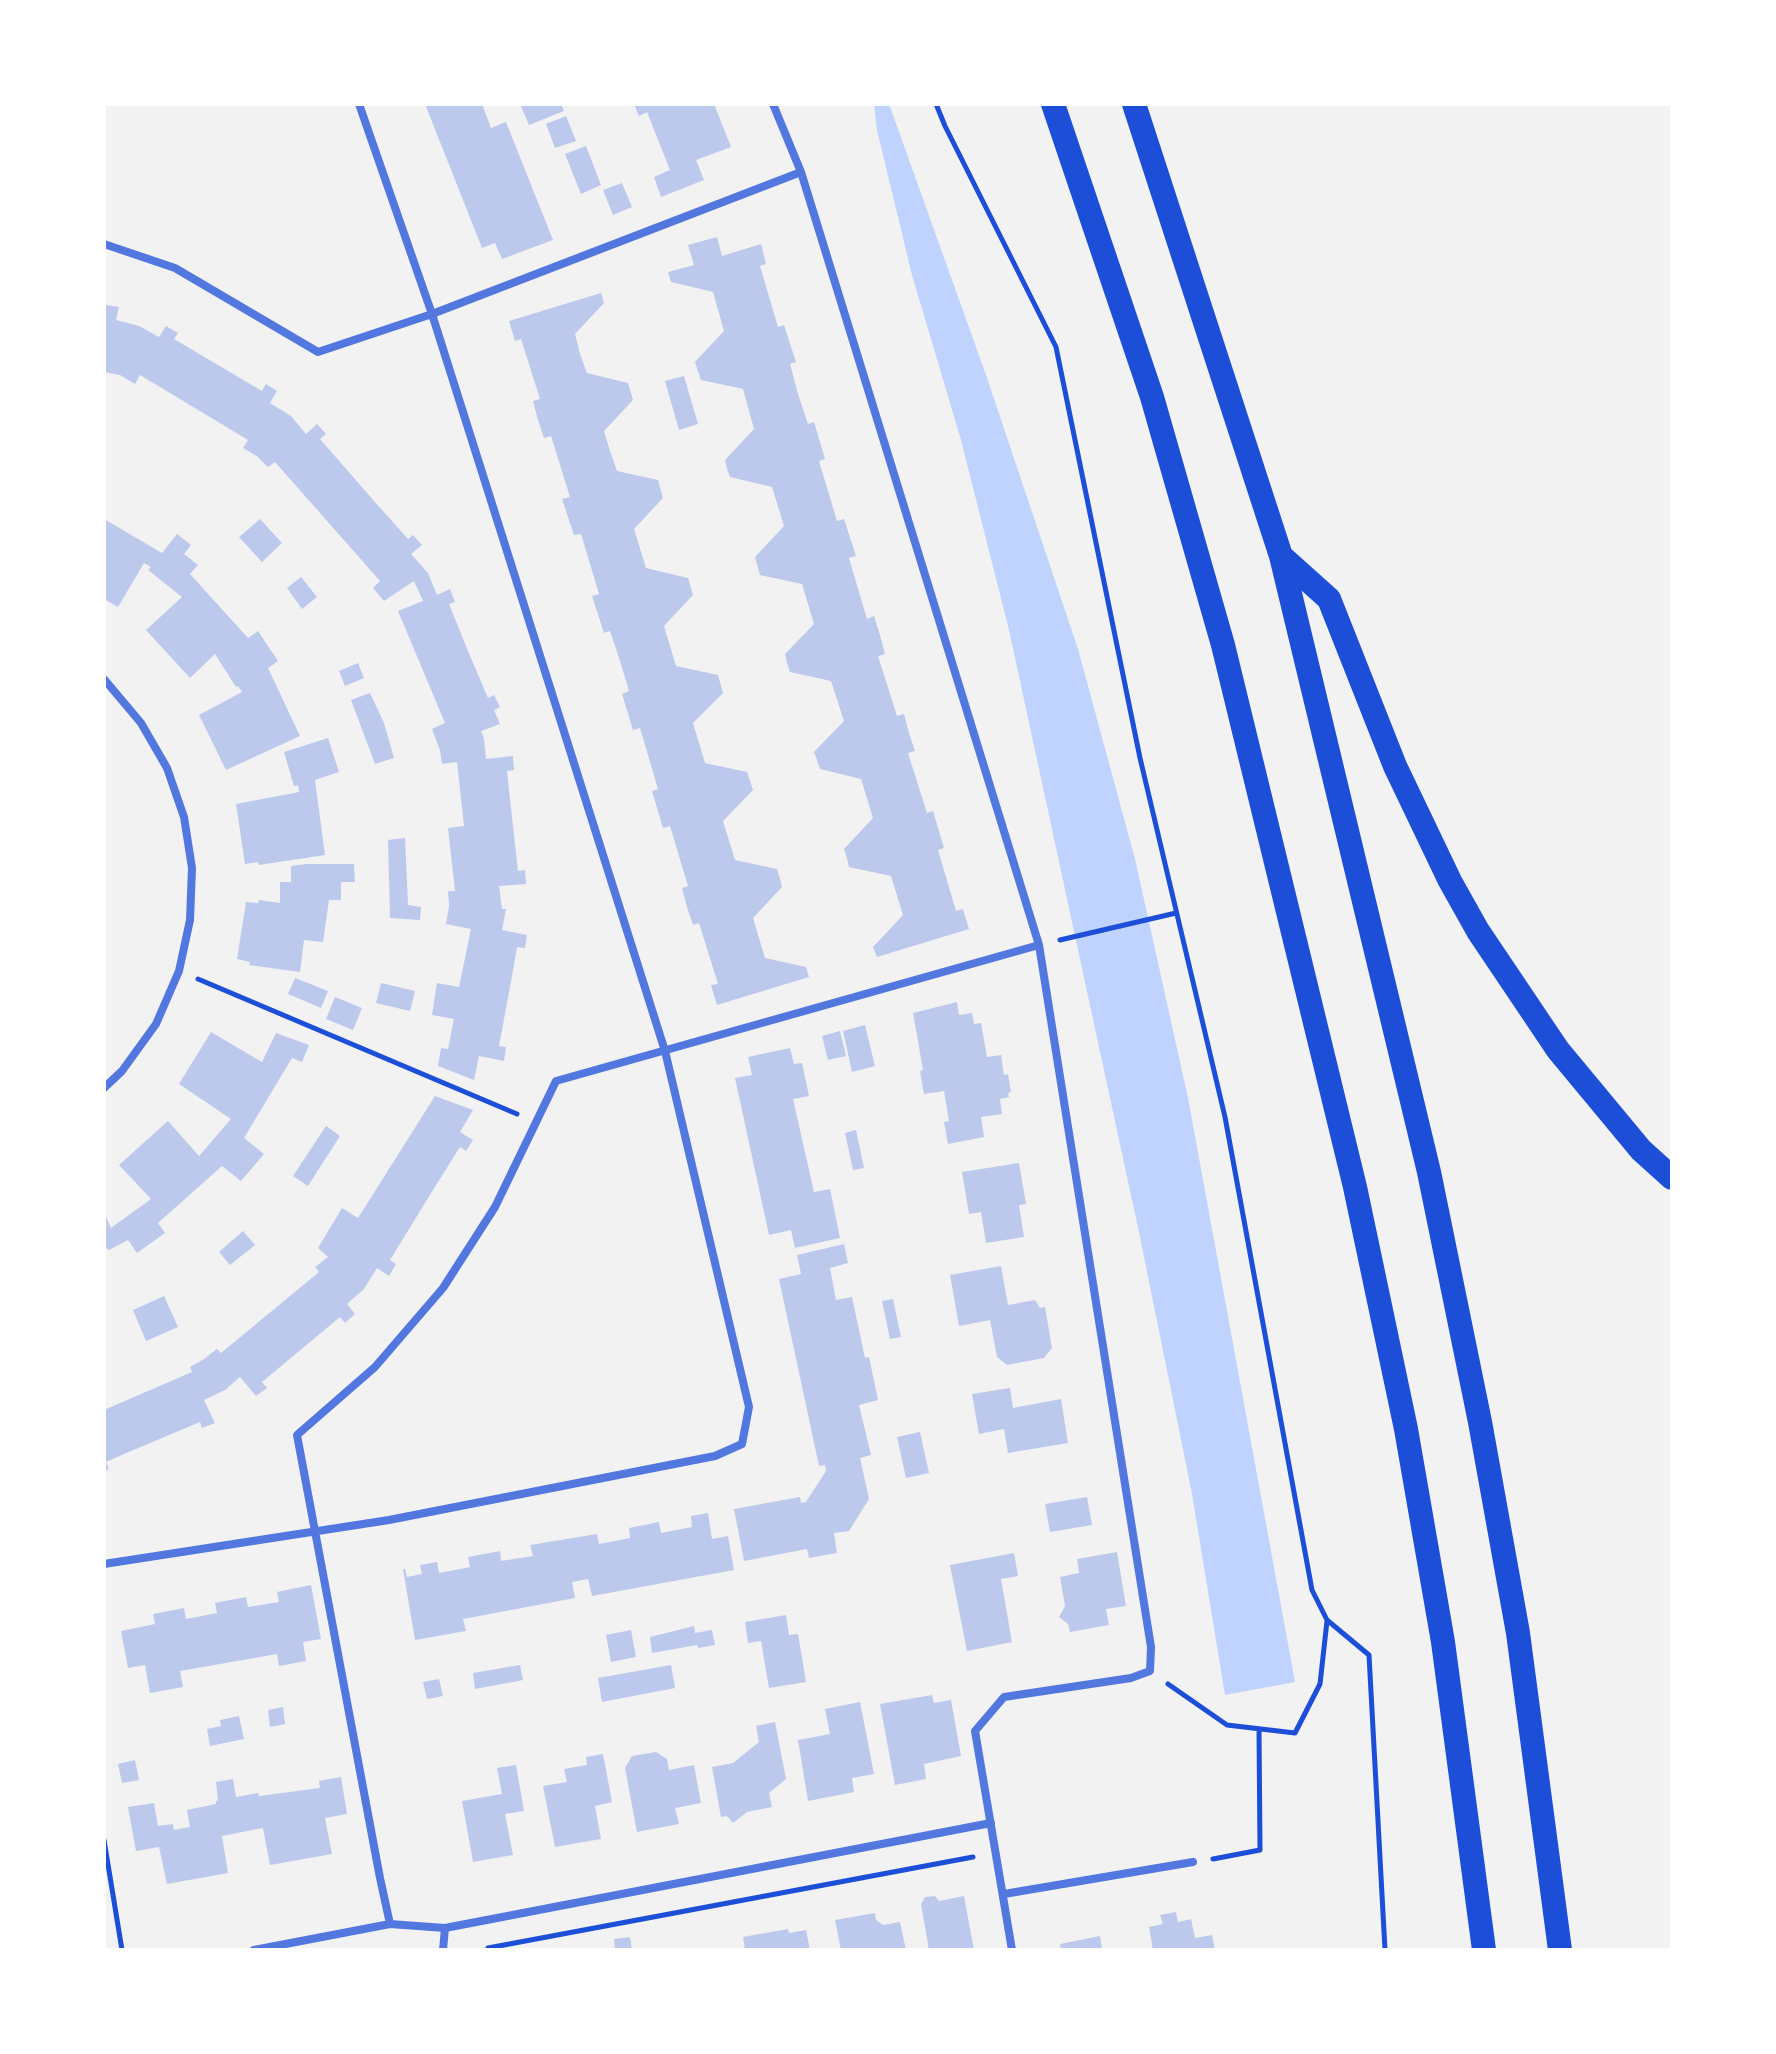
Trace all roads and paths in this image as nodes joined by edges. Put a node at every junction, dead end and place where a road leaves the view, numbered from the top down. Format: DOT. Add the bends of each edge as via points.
graph roads {
  1 [pos="359,104"];
  2 [pos="773,104"];
  3 [pos="936,104"];
  4 [pos="1053,104"];
  5 [pos="1134,104"];
  6 [pos="801,172"];
  7 [pos="104,244"];
  8 [pos="432,314"];
  9 [pos="1281,556"];
  10 [pos="104,679"];
  11 [pos="1176,913"];
  12 [pos="1039,945"];
  13 [pos="179,971"];
  14 [pos="665,1051"];
  15 [pos="104,1088"];
  16 [pos="535,1122"];
  17 [pos="1672,1178"];
  18 [pos="315,1532"];
  19 [pos="104,1564"];
  20 [pos="1327,1620"];
  21 [pos="1150,1671"];
  22 [pos="1259,1729"];
  23 [pos="991,1823"];
  24 [pos="104,1840"];
  25 [pos="997,1853"];
  26 [pos="1193,1862"];
  27 [pos="1004,1894"];
  28 [pos="390,1924"];
  29 [pos="445,1928"];
  30 [pos="122,1950"];
  31 [pos="254,1950"];
  32 [pos="443,1950"];
  33 [pos="475,1950"];
  34 [pos="1012,1950"];
  35 [pos="1385,1950"];
  36 [pos="1484,1950"];
  37 [pos="1560,1950"];
  1 -- 8 [label="street"];
  2 -- 6 [label="street"];
  3 -- 11 [label="path" via="1056,347"];
  4 -- 36 [label="highway" via="1152,397 1223,645 1355,1187 1406,1429 1443,1642"];
  5 -- 9 [label="highway"];
  6 -- 8 [label="street"];
  6 -- 12 [label="street"];
  7 -- 8 [label="street" via="175,268 318,352"];
  8 -- 14 [label="street"];
  9 -- 17 [label="highway" via="1329,599 1395,766 1478,931 1558,1050 1641,1150"];
  9 -- 37 [label="highway" via="1429,1172 1480,1422 1518,1633"];
  10 -- 13 [label="street" via="141,723 167,768 184,817 192,868 190,920"];
  11 -- 12 [label="path"];
  11 -- 20 [label="path" via="1225,1117 1312,1590"];
  12 -- 14 [label="street"];
  12 -- 21 [label="street" via="1151,1647"];
  13 -- 15 [label="street" via="156,1024"];
  13 -- 16 [label="path"];
  14 -- 16 [label="street" via="556,1081"];
  14 -- 18 [label="street" via="749,1407 742,1444 715,1456"];
  16 -- 18 [label="street" via="495,1207 443,1288 375,1367 297,1435"];
  18 -- 19 [label="street"];
  18 -- 28 [label="street"];
  20 -- 22 [label="path" via="1320,1684 1295,1733"];
  20 -- 35 [label="path" via="1369,1655"];
  21 -- 22 [label="path" via="1227,1725"];
  21 -- 23 [label="street" via="1004,1697 975,1731"];
  22 -- 26 [label="path" via="1260,1850"];
  23 -- 25 [label="street"];
  23 -- 29 [label="street"];
  24 -- 30 [label="path"];
  25 -- 27 [label="street"];
  25 -- 33 [label="path"];
  26 -- 27 [label="street"];
  27 -- 34 [label="street"];
  28 -- 29 [label="street"];
  28 -- 31 [label="street"];
  29 -- 32 [label="street"];
}
